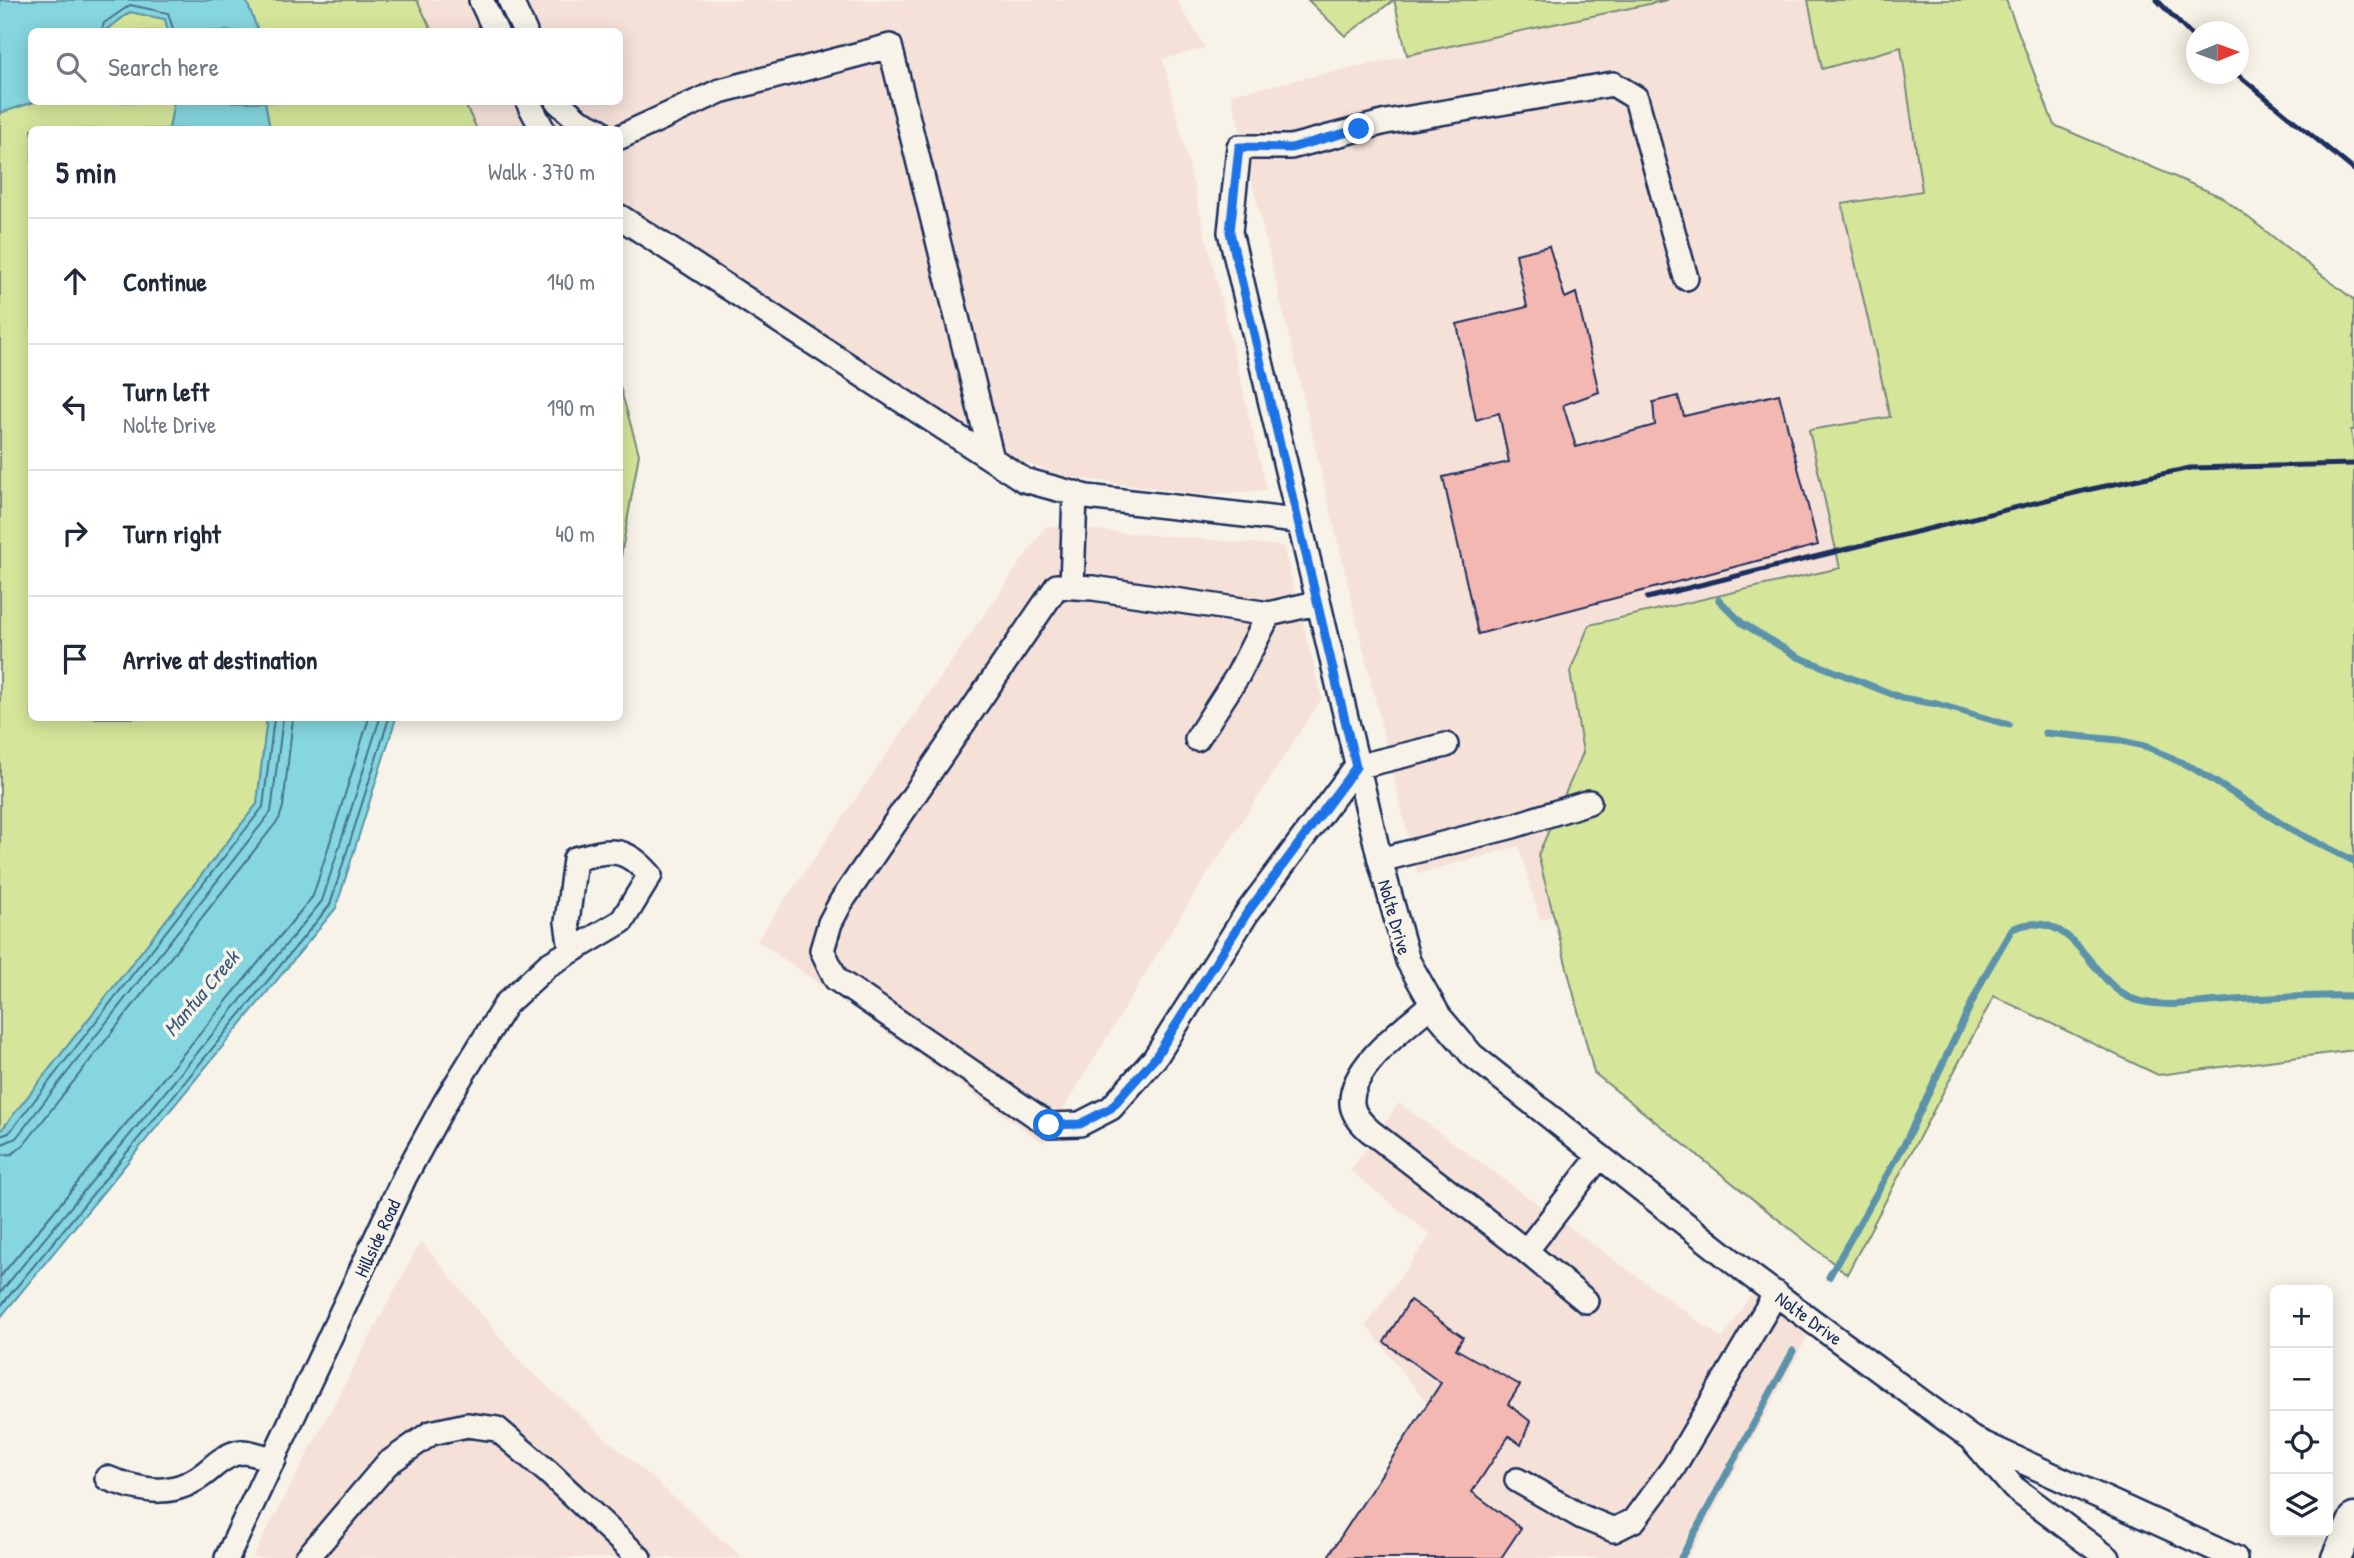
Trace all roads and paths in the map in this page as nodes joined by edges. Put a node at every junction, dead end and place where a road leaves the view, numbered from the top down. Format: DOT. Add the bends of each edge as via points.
graph roads {
  1 [pos="481,0"];
  2 [pos="510,0"];
  3 [pos="494,28"];
  4 [pos="522,28"];
  5 [pos="530,105"];
  6 [pos="561,105"];
  7 [pos="541,126"];
  8 [pos="591,126"];
  9 [pos="623,135"];
  10 [pos="623,220"];
  11 [pos="1686,278"];
  12 [pos="992,459"];
  13 [pos="1074,493"];
  14 [pos="1296,521"];
  15 [pos="1072,587"];
  16 [pos="1316,603"];
  17 [pos="1269,614"];
  18 [pos="1197,739"];
  19 [pos="1446,745"];
  20 [pos="1356,767"];
  21 [pos="1589,802"];
  22 [pos="1380,860"];
  23 [pos="571,950"];
  24 [pos="1432,1004"];
  25 [pos="1600,1156"];
  26 [pos="1526,1251"];
  27 [pos="1776,1293"];
  28 [pos="1586,1301"];
  29 [pos="1971,1438"];
  30 [pos="274,1460"];
  31 [pos="107,1478"];
  32 [pos="1517,1480"];
  33 [pos="2354,1518"];
  34 [pos="227,1558"];
  35 [pos="307,1558"];
  36 [pos="639,1558"];
  37 [pos="2108,1558"];
  38 [pos="2235,1558"];
  39 [pos="2336,1558"];
  1 -- 3 [label="street"];
  2 -- 4 [label="street"];
  5 -- 7 [label="street"];
  6 -- 8 [label="street"];
  9 -- 12 [label="street" via="720,91 890,46"];
  10 -- 12 [label="street"];
  11 -- 14 [label="street, Nolte Drive" via="1636,98 1613,84 1386,122 1291,148 1239,147 1230,232"];
  12 -- 13 [label="street" via="1024,480"];
  13 -- 14 [label="street"];
  13 -- 15 [label="street"];
  14 -- 16 [label="street, Nolte Drive"];
  15 -- 17 [label="street"];
  15 -- 20 [label="street" via="1057,586 841,902 822,950 836,979 1049,1125 1080,1124 1111,1108 1155,1058 1247,913"];
  16 -- 17 [label="street"];
  16 -- 20 [label="street, Nolte Drive"];
  17 -- 18 [label="street" via="1238,675"];
  19 -- 20 [label="street"];
  20 -- 22 [label="street, Nolte Drive"];
  21 -- 22 [label="street"];
  22 -- 24 [label="street, Nolte Drive" via="1408,961"];
  23 -- 23 [label="street, Hillside Road" via="567,922 575,859 608,850 634,857 650,876 637,900 622,921"];
  23 -- 30 [label="street, Hillside Road" via="533,977 506,1004 431,1126"];
  24 -- 25 [label="street, Nolte Drive" via="1472,1055"];
  24 -- 26 [label="street" via="1372,1059 1355,1088 1352,1105 1358,1120 1370,1131"];
  25 -- 26 [label="street"];
  25 -- 27 [label="street, Nolte Drive"];
  26 -- 28 [label="street"];
  27 -- 29 [label="street, Nolte Drive"];
  27 -- 32 [label="street" via="1673,1468 1634,1520 1614,1530"];
  29 -- 37 [label="street, Nolte Drive" via="2014,1488"];
  29 -- 38 [label="street, Nolte Drive"];
  30 -- 31 [label="street" via="241,1452 229,1455 186,1486 170,1491 141,1490"];
  30 -- 34 [label="street, Hillside Road"];
  33 -- 39 [label="main road"];
  35 -- 36 [label="street" via="387,1464 431,1433 467,1425 497,1429"];
}
